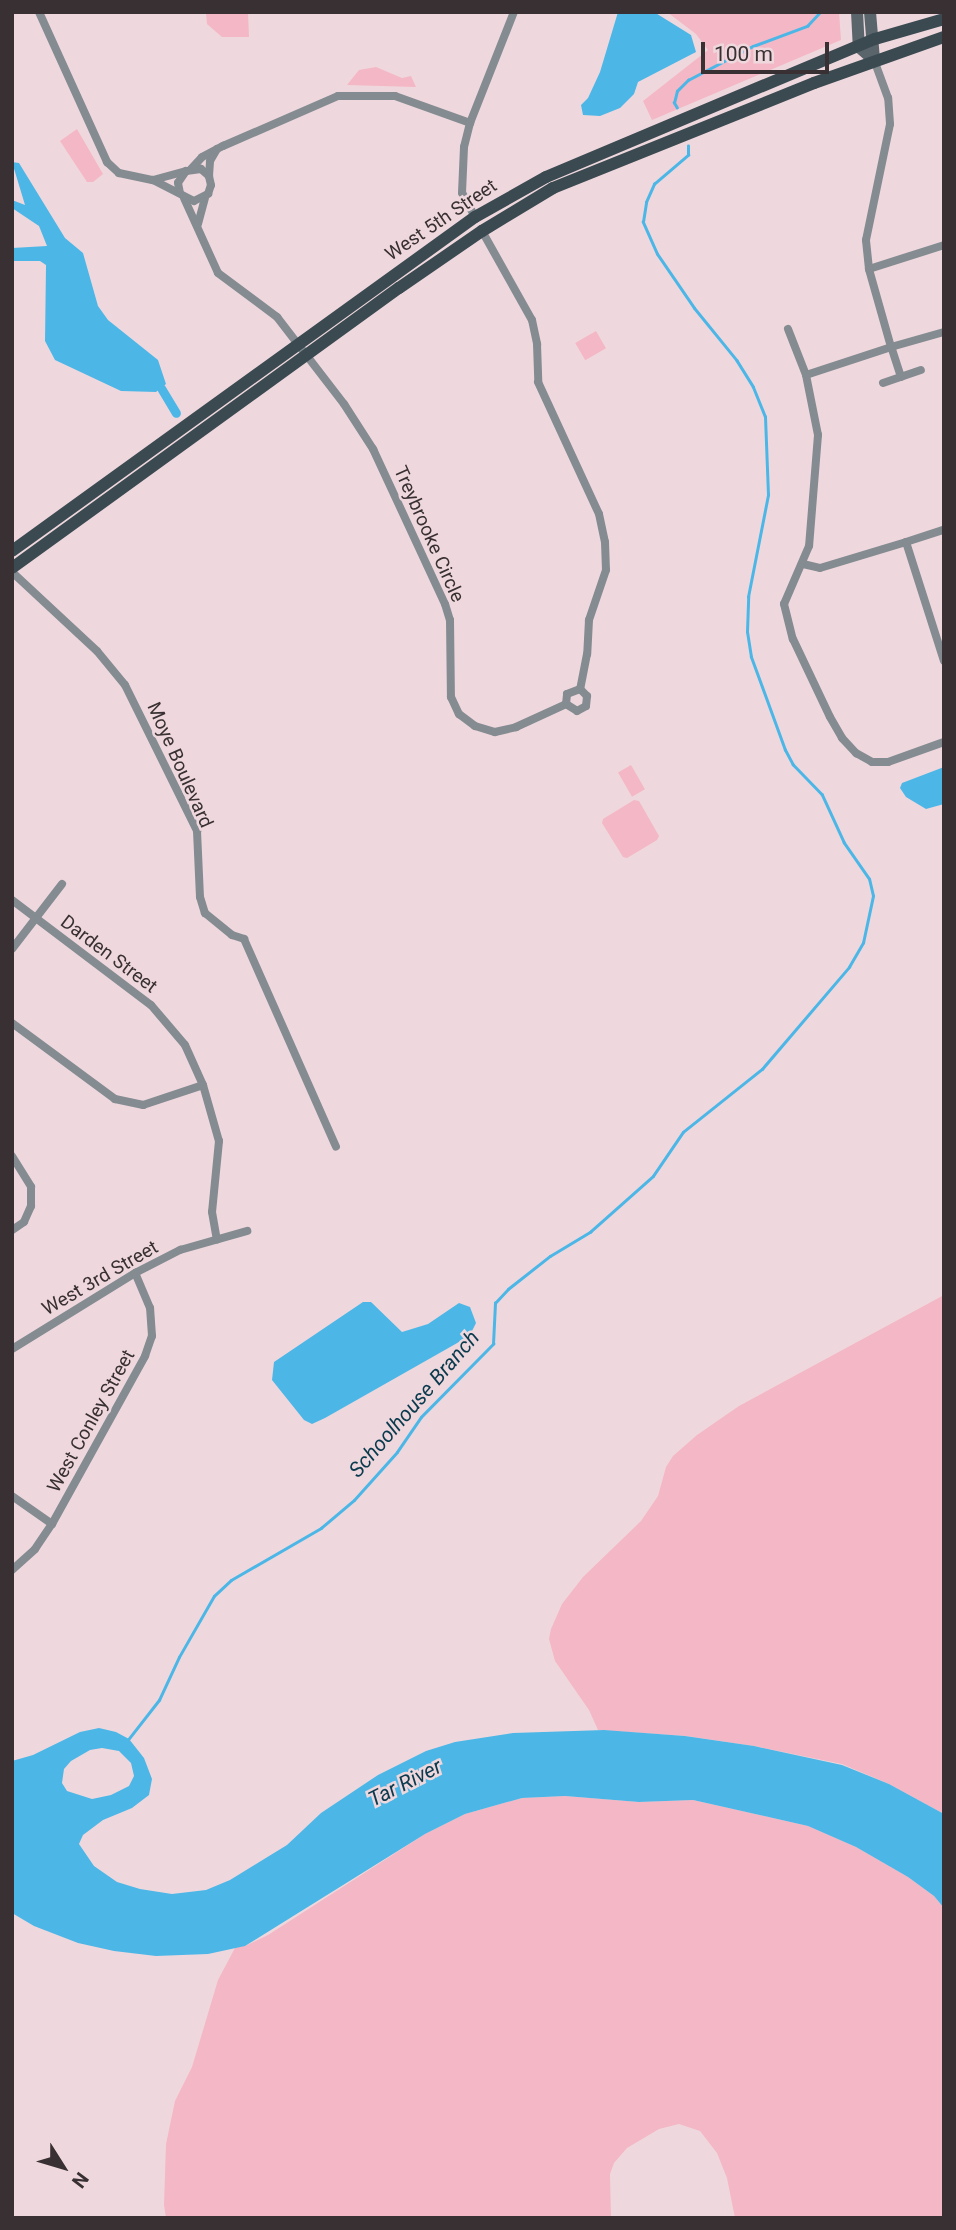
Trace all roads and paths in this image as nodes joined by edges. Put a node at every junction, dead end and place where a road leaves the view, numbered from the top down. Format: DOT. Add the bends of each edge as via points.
graph roads {
  1 [pos="39,12"];
  2 [pos="514,12"];
  3 [pos="856,12"];
  4 [pos="870,12"];
  5 [pos="944,19"];
  6 [pos="944,37"];
  7 [pos="875,39"];
  8 [pos="859,47"];
  9 [pos="874,60"];
  10 [pos="470,123"];
  11 [pos="217,149"];
  12 [pos="188,170"];
  13 [pos="209,176"];
  14 [pos="153,180"];
  15 [pos="182,195"];
  16 [pos="205,198"];
  17 [pos="475,216"];
  18 [pos="198,224"];
  19 [pos="482,231"];
  20 [pos="944,245"];
  21 [pos="869,269"];
  22 [pos="789,329"];
  23 [pos="944,332"];
  24 [pos="297,343"];
  25 [pos="891,347"];
  26 [pos="306,354"];
  27 [pos="921,370"];
  28 [pos="806,376"];
  29 [pos="901,377"];
  30 [pos="883,383"];
  31 [pos="944,530"];
  32 [pos="906,542"];
  33 [pos="12,551"];
  34 [pos="803,564"];
  35 [pos="12,570"];
  36 [pos="944,661"];
  37 [pos="580,689"];
  38 [pos="566,704"];
  39 [pos="944,742"];
  40 [pos="62,884"];
  41 [pos="12,900"];
  42 [pos="36,918"];
  43 [pos="12,949"];
  44 [pos="12,1023"];
  45 [pos="203,1085"];
  46 [pos="336,1147"];
  47 [pos="12,1156"];
  48 [pos="12,1230"];
  49 [pos="247,1231"];
  50 [pos="217,1240"];
  51 [pos="135,1273"];
  52 [pos="12,1349"];
  53 [pos="12,1496"];
  54 [pos="52,1524"];
  55 [pos="12,1570"];
  1 -- 14 [label="street" via="103,156 119,173"];
  2 -- 10 [label="street"];
  3 -- 8 [label="main road"];
  4 -- 7 [label="main road"];
  5 -- 7 [label="main road, West 5th Street"];
  6 -- 9 [label="main road, West 5th Street"];
  7 -- 8 [label="main road, West 5th Street"];
  7 -- 9 [label="main road"];
  8 -- 9 [label="main road"];
  8 -- 17 [label="main road, West 5th Street" via="546,177"];
  9 -- 19 [label="main road, West 5th Street" via="553,188"];
  9 -- 21 [label="street" via="888,98 890,124 866,240"];
  10 -- 11 [label="street" via="395,96 338,96"];
  10 -- 17 [label="street" via="462,194"];
  11 -- 12 [label="street"];
  11 -- 13 [label="street"];
  12 -- 13 [label="street" via="201,169"];
  12 -- 14 [label="street"];
  12 -- 15 [label="street" via="178,183"];
  13 -- 16 [label="street"];
  14 -- 15 [label="street"];
  15 -- 16 [label="street" via="194,201"];
  15 -- 18 [label="street, Treybrooke Circle"];
  16 -- 18 [label="street"];
  17 -- 24 [label="main road, West 5th Street"];
  18 -- 24 [label="street, Treybrooke Circle" via="218,273 277,317"];
  19 -- 26 [label="main road, West 5th Street"];
  19 -- 37 [label="street, Treybrooke Circle" via="532,320 538,382 599,514 605,542 606,570 589,620"];
  20 -- 21 [label="street"];
  21 -- 25 [label="street"];
  22 -- 28 [label="street"];
  23 -- 25 [label="street"];
  24 -- 26 [label="street, Treybrooke Circle"];
  24 -- 33 [label="main road, West 5th Street"];
  25 -- 28 [label="street"];
  25 -- 29 [label="street"];
  26 -- 35 [label="main road, West 5th Street"];
  26 -- 38 [label="street, Treybrooke Circle" via="373,449 445,604 450,620 451,696 459,714 475,726 495,732"];
  27 -- 29 [label="street"];
  28 -- 34 [label="street" via="818,435 809,546"];
  29 -- 30 [label="street"];
  31 -- 32 [label="street"];
  32 -- 34 [label="street" via="820,568"];
  32 -- 36 [label="street"];
  34 -- 39 [label="street" via="784,604 793,639 842,738 872,762 888,762"];
  35 -- 46 [label="street, Moye Boulevard" via="97,651 125,685 197,831 205,913 244,939"];
  37 -- 38 [label="street, Treybrooke Circle" via="570,691"];
  37 -- 38 [label="street, Treybrooke Circle" via="587,696 584,709 574,711"];
  40 -- 42 [label="street"];
  41 -- 42 [label="street, Darden Street"];
  42 -- 43 [label="street"];
  42 -- 45 [label="street, Darden Street" via="151,1005 185,1045"];
  44 -- 45 [label="street" via="115,1099 143,1105"];
  45 -- 50 [label="street, Darden Street" via="219,1142 212,1212"];
  47 -- 48 [label="street" via="31,1186 31,1206 24,1222"];
  49 -- 50 [label="street, West 3rd Street"];
  50 -- 51 [label="street, West 3rd Street" via="180,1250"];
  51 -- 52 [label="street, West 3rd Street"];
  51 -- 54 [label="street, West Conley Street" via="150,1308 152,1336"];
  53 -- 54 [label="street"];
  54 -- 55 [label="street, West Conley Street" via="35,1549"];
}
